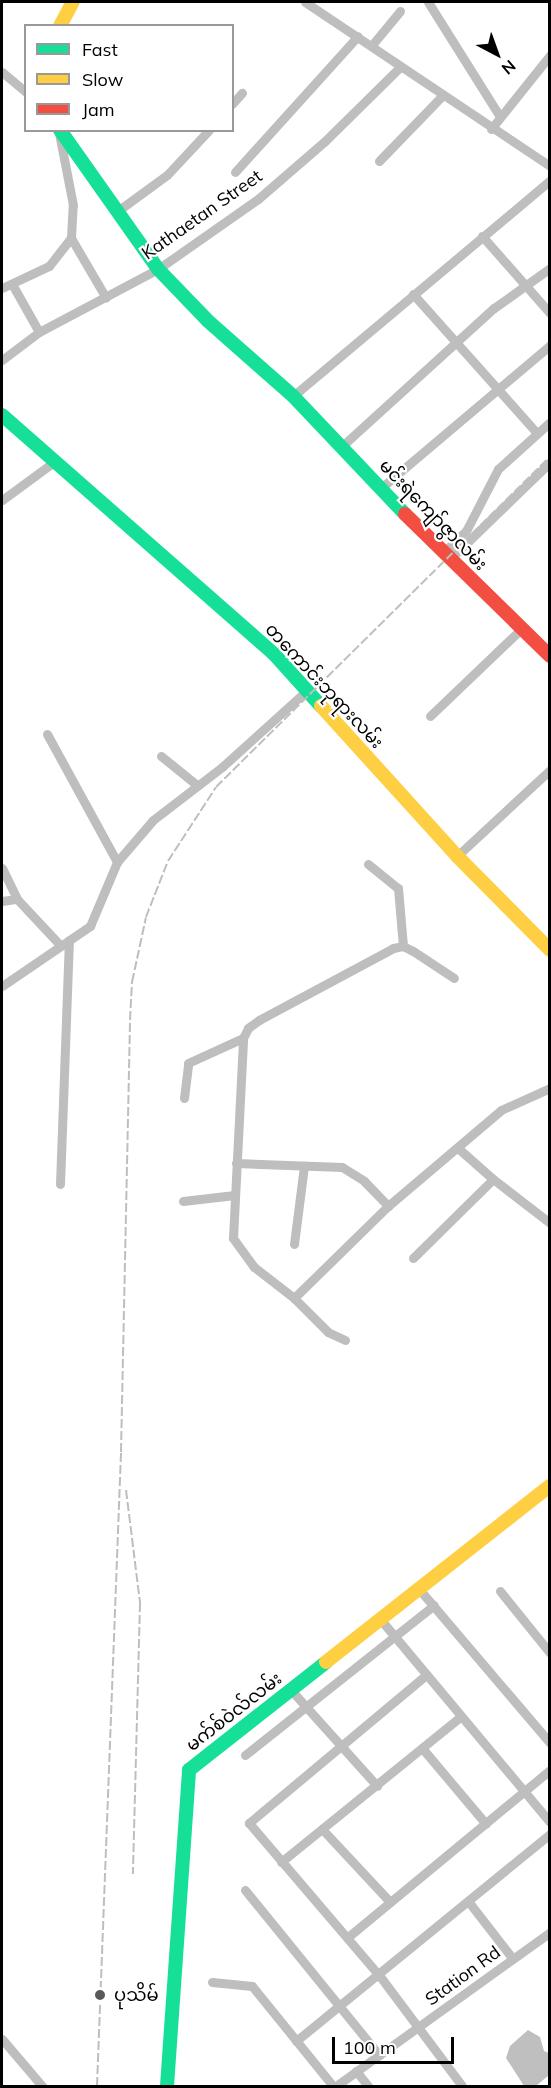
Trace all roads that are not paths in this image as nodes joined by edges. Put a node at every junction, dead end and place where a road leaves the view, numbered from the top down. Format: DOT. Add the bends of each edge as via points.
graph roads {
  1 [pos="72,2"];
  2 [pos="305,2"];
  3 [pos="429,2"];
  4 [pos="400,11"];
  5 [pos="61,24"];
  6 [pos="358,36"];
  7 [pos="372,45"];
  8 [pos="549,55"];
  9 [pos="399,67"];
  10 [pos="2,72"];
  11 [pos="24,90"];
  12 [pos="242,93"];
  13 [pos="442,96"];
  14 [pos="234,102"];
  15 [pos="499,115"];
  16 [pos="491,129"];
  17 [pos="59,132"];
  18 [pos="61,132"];
  19 [pos="207,132"];
  20 [pos="379,161"];
  21 [pos="549,166"];
  22 [pos="89,169"];
  23 [pos="235,172"];
  24 [pos="70,178"];
  25 [pos="549,180"];
  26 [pos="119,210"];
  27 [pos="482,236"];
  28 [pos="71,238"];
  29 [pos="549,268"];
  30 [pos="158,269"];
  31 [pos="12,284"];
  32 [pos="524,284"];
  33 [pos="2,288"];
  34 [pos="413,294"];
  35 [pos="106,298"];
  36 [pos="549,313"];
  37 [pos="39,332"];
  38 [pos="454,342"];
  39 [pos="549,345"];
  40 [pos="2,360"];
  41 [pos="496,390"];
  42 [pos="293,396"];
  43 [pos="2,415"];
  44 [pos="549,422"];
  45 [pos="537,433"];
  46 [pos="341,447"];
  47 [pos="54,462"];
  48 [pos="549,462"];
  49 [pos="381,488"];
  50 [pos="2,500"];
  51 [pos="446,557"];
  52 [pos="521,629"];
  53 [pos="549,656"];
  54 [pos="306,691"];
  55 [pos="430,716"];
  56 [pos="47,734"];
  57 [pos="161,756"];
  58 [pos="549,770"];
  59 [pos="197,785"];
  60 [pos="457,856"];
  61 [pos="117,862"];
  62 [pos="368,864"];
  63 [pos="2,868"];
  64 [pos="17,899"];
  65 [pos="2,902"];
  66 [pos="65,943"];
  67 [pos="403,946"];
  68 [pos="549,950"];
  69 [pos="454,978"];
  70 [pos="2,986"];
  71 [pos="243,1038"];
  72 [pos="549,1088"];
  73 [pos="184,1098"];
  74 [pos="459,1149"];
  75 [pos="236,1163"];
  76 [pos="304,1166"];
  77 [pos="493,1179"];
  78 [pos="60,1184"];
  79 [pos="235,1195"];
  80 [pos="183,1201"];
  81 [pos="388,1206"];
  82 [pos="549,1223"];
  83 [pos="294,1244"];
  84 [pos="413,1258"];
  85 [pos="294,1298"];
  86 [pos="345,1340"];
  87 [pos="549,1486"];
  88 [pos="419,1589"];
  89 [pos="500,1591"];
  90 [pos="435,1605"];
  91 [pos="381,1620"];
  92 [pos="395,1639"];
  93 [pos="549,1653"];
  94 [pos="426,1675"];
  95 [pos="291,1690"];
  96 [pos="304,1707"];
  97 [pos="460,1717"];
  98 [pos="549,1743"];
  99 [pos="339,1745"];
  100 [pos="423,1748"];
  101 [pos="245,1755"];
  102 [pos="549,1770"];
  103 [pos="377,1786"];
  104 [pos="525,1792"];
  105 [pos="549,1822"];
  106 [pos="486,1824"];
  107 [pos="322,1829"];
  108 [pos="549,1834"];
  109 [pos="281,1862"];
  110 [pos="245,1890"];
  111 [pos="468,1901"];
  112 [pos="390,1902"];
  113 [pos="549,1932"];
  114 [pos="348,1937"];
  115 [pos="513,1959"];
  116 [pos="379,1975"];
  117 [pos="212,1982"];
  118 [pos="341,2007"];
  119 [pos="420,2028"];
  120 [pos="2,2039"];
  121 [pos="296,2041"];
  122 [pos="379,2055"];
  123 [pos="356,2072"];
  124 [pos="42,2086"];
  125 [pos="167,2086"];
  126 [pos="334,2086"];
  127 [pos="368,2086"];
  128 [pos="462,2086"];
  1 -- 5 [label="street"];
  2 -- 6 [label="street"];
  3 -- 15 [label="street"];
  4 -- 7 [label="street"];
  6 -- 7 [label="street"];
  6 -- 23 [label="street"];
  7 -- 9 [label="street"];
  8 -- 15 [label="street" via="514,104"];
  9 -- 13 [label="street"];
  9 -- 30 [label="street, Kathaetan Street" via="325,141 258,199"];
  10 -- 11 [label="street"];
  12 -- 14 [label="street"];
  13 -- 16 [label="street"];
  13 -- 20 [label="street"];
  15 -- 16 [label="street"];
  16 -- 21 [label="street"];
  17 -- 24 [label="street"];
  18 -- 22 [label="street, မင်းရဲကျော်ဇွာလမ်း"];
  19 -- 26 [label="street" via="167,175"];
  22 -- 24 [label="street"];
  22 -- 26 [label="street, မင်းရဲကျော်ဇွာလမ်း"];
  24 -- 28 [label="street" via="74,205"];
  25 -- 27 [label="street"];
  26 -- 30 [label="street, မင်းရဲကျော်ဇွာလမ်း"];
  27 -- 32 [label="street"];
  27 -- 34 [label="street"];
  28 -- 31 [label="street" via="49,266"];
  28 -- 35 [label="street"];
  29 -- 32 [label="street"];
  30 -- 35 [label="street, Kathaetan Street"];
  30 -- 42 [label="street, မင်းရဲကျော်ဇွာလမ်း" via="208,321"];
  31 -- 33 [label="street"];
  31 -- 37 [label="street"];
  32 -- 36 [label="street"];
  32 -- 38 [label="street"];
  34 -- 38 [label="street"];
  34 -- 42 [label="street"];
  35 -- 37 [label="street, Kathaetan Street"];
  37 -- 40 [label="street, Kathaetan Street"];
  38 -- 41 [label="street"];
  38 -- 46 [label="street"];
  39 -- 41 [label="street"];
  41 -- 45 [label="street"];
  41 -- 49 [label="street"];
  42 -- 46 [label="street, မင်းရဲကျော်ဇွာလမ်း"];
  43 -- 47 [label="street, တကောင်းဘုရားလမ်း"];
  44 -- 45 [label="street"];
  45 -- 51 [label="street" via="498,469 466,531"];
  46 -- 49 [label="street, မင်းရဲကျော်ဇွာလမ်း"];
  47 -- 50 [label="street"];
  47 -- 54 [label="street, တကောင်းဘုရားလမ်း" via="274,654"];
  48 -- 51 [label="street"];
  49 -- 51 [label="street, မင်းရဲကျော်ဇွာလမ်း"];
  51 -- 52 [label="street, မင်းရဲကျော်ဇွာလမ်း"];
  52 -- 53 [label="street, မင်းရဲကျော်ဇွာလမ်း"];
  52 -- 55 [label="street"];
  54 -- 59 [label="street"];
  54 -- 60 [label="street, တကောင်းဘုရားလမ်း"];
  56 -- 61 [label="street"];
  57 -- 59 [label="street"];
  58 -- 60 [label="street"];
  59 -- 61 [label="street" via="165,808"];
  60 -- 68 [label="street, တကောင်းဘုရားလမ်း"];
  61 -- 66 [label="street" via="90,926"];
  62 -- 67 [label="street" via="398,888"];
  63 -- 64 [label="street"];
  64 -- 65 [label="street"];
  64 -- 66 [label="street"];
  66 -- 70 [label="street"];
  66 -- 78 [label="street"];
  67 -- 69 [label="street"];
  67 -- 71 [label="street" via="384,952 259,1020"];
  71 -- 73 [label="street" via="188,1063"];
  71 -- 75 [label="street"];
  72 -- 74 [label="street" via="501,1110"];
  74 -- 77 [label="street"];
  74 -- 81 [label="street"];
  75 -- 76 [label="street"];
  75 -- 79 [label="street"];
  76 -- 81 [label="street" via="353,1171"];
  76 -- 83 [label="street"];
  77 -- 82 [label="street"];
  77 -- 84 [label="street"];
  79 -- 80 [label="street"];
  79 -- 85 [label="street" via="233,1238 241,1252 254,1268"];
  81 -- 85 [label="street"];
  85 -- 86 [label="street" via="328,1332"];
  87 -- 88 [label="street, မက်စ်ဝဲလ်လမ်း"];
  88 -- 90 [label="street"];
  88 -- 91 [label="street, မက်စ်ဝဲလ်လမ်း"];
  89 -- 93 [label="street"];
  90 -- 92 [label="street"];
  90 -- 98 [label="street"];
  91 -- 92 [label="street"];
  91 -- 95 [label="street, မက်စ်ဝဲလ်လမ်း"];
  92 -- 94 [label="street"];
  92 -- 96 [label="street"];
  94 -- 97 [label="street"];
  94 -- 99 [label="street"];
  95 -- 96 [label="street"];
  95 -- 125 [label="street, မက်စ်ဝဲလ်လမ်း" via="187,1776"];
  96 -- 99 [label="street"];
  96 -- 101 [label="street"];
  97 -- 100 [label="street"];
  97 -- 104 [label="street"];
  99 -- 103 [label="street"];
  99 -- 109 [label="street" via="249,1820"];
  100 -- 103 [label="street"];
  100 -- 106 [label="street"];
  102 -- 104 [label="street"];
  103 -- 107 [label="street"];
  104 -- 105 [label="street"];
  104 -- 106 [label="street"];
  106 -- 112 [label="street"];
  107 -- 109 [label="street"];
  107 -- 112 [label="street"];
  108 -- 111 [label="street"];
  109 -- 114 [label="street"];
  110 -- 118 [label="street"];
  111 -- 115 [label="street"];
  111 -- 116 [label="street"];
  112 -- 114 [label="street"];
  113 -- 115 [label="street, Station Rd"];
  114 -- 116 [label="street"];
  115 -- 119 [label="street, Station Rd"];
  116 -- 118 [label="street"];
  116 -- 119 [label="street"];
  117 -- 121 [label="street" via="252,1986"];
  118 -- 121 [label="street"];
  118 -- 122 [label="street"];
  119 -- 122 [label="street, Station Rd"];
  119 -- 128 [label="street"];
  120 -- 124 [label="street"];
  121 -- 126 [label="street"];
  122 -- 123 [label="street, Station Rd"];
  123 -- 126 [label="street, Station Rd"];
  123 -- 127 [label="street"];
}
